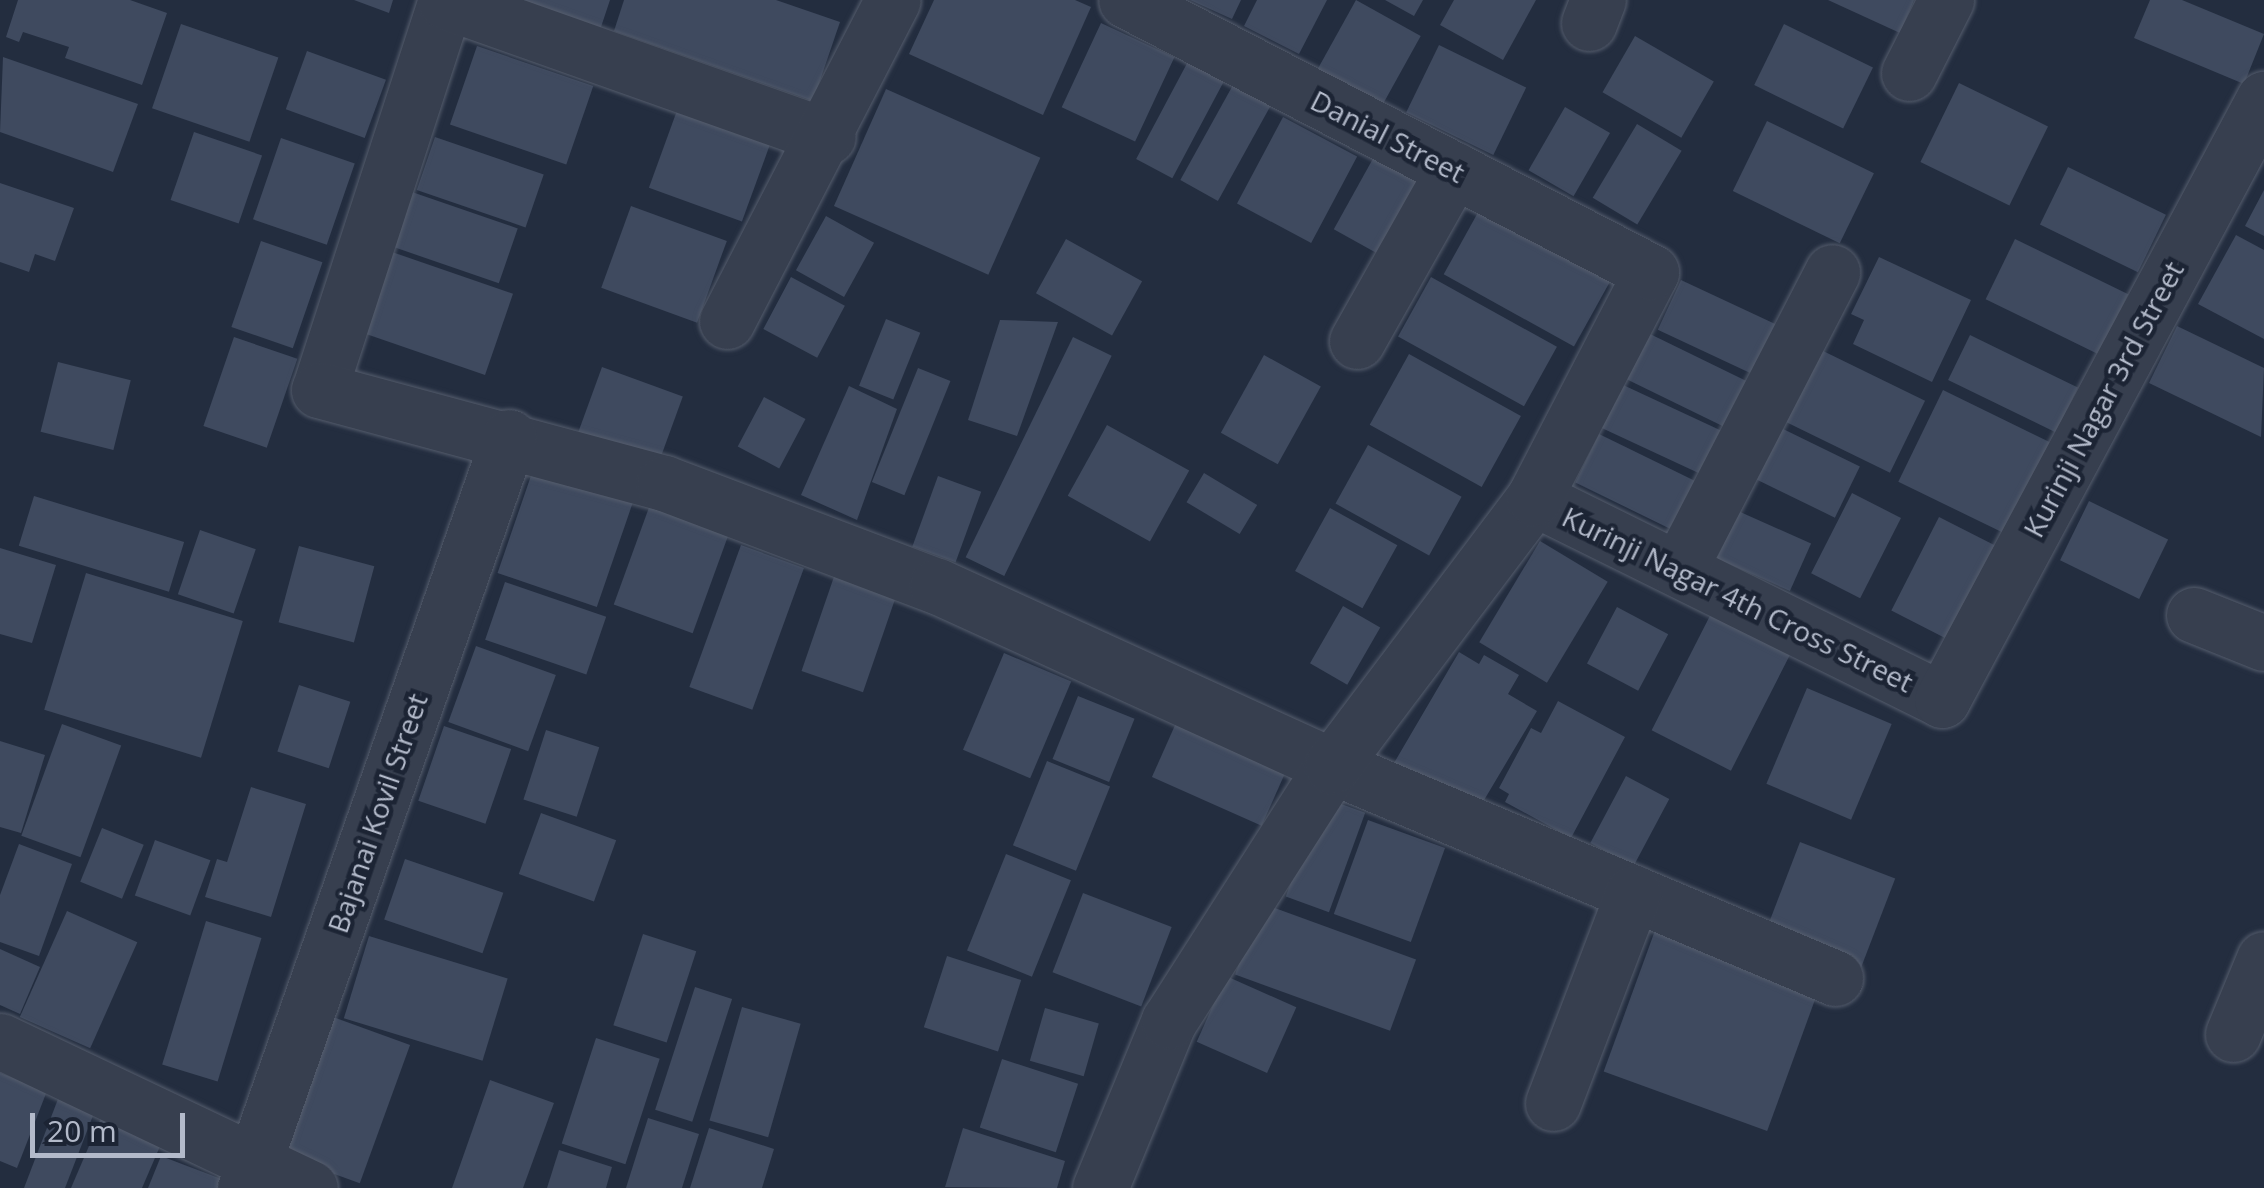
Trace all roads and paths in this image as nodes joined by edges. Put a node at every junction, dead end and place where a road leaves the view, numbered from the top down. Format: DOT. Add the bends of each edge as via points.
graph roads {
  1 [pos="893,0"];
  2 [pos="1126,0"];
  3 [pos="1946,0"];
  4 [pos="446,1"];
  5 [pos="1909,73"];
  6 [pos="2264,98"];
  7 [pos="828,138"];
  8 [pos="1454,170"];
  9 [pos="1832,272"];
  10 [pos="727,322"];
  11 [pos="1357,340"];
  12 [pos="508,437"];
  13 [pos="1534,498"];
  14 [pos="1679,570"];
  15 [pos="2194,615"];
  16 [pos="2264,644"];
  17 [pos="1942,700"];
  18 [pos="1332,766"];
  19 [pos="1634,893"];
  20 [pos="2264,959"];
  21 [pos="1834,978"];
  22 [pos="2233,1034"];
  23 [pos="0,1041"];
  24 [pos="1552,1103"];
  25 [pos="250,1176"];
  26 [pos="310,1188"];
  27 [pos="1100,1188"];
  1 -- 7 [label="street"];
  2 -- 8 [label="street, Danial Street"];
  3 -- 5 [label="street"];
  4 -- 7 [label="street"];
  4 -- 12 [label="street" via="319,390"];
  6 -- 17 [label="street, Kurinji Nagar 3rd Street"];
  7 -- 10 [label="street"];
  8 -- 11 [label="street"];
  8 -- 13 [label="street, Danial Street" via="1651,272"];
  9 -- 14 [label="street"];
  12 -- 18 [label="street" via="664,482 936,586"];
  12 -- 25 [label="street, Bajanai Kovil Street"];
  13 -- 14 [label="street, Kurinji Nagar 4th Cross Street"];
  13 -- 18 [label="street"];
  14 -- 17 [label="street, Kurinji Nagar 4th Cross Street"];
  15 -- 16 [label="street"];
  18 -- 19 [label="street"];
  18 -- 27 [label="street" via="1169,1021"];
  19 -- 21 [label="street"];
  19 -- 24 [label="street"];
  20 -- 22 [label="street"];
  23 -- 25 [label="street"];
  25 -- 26 [label="street"];
}
